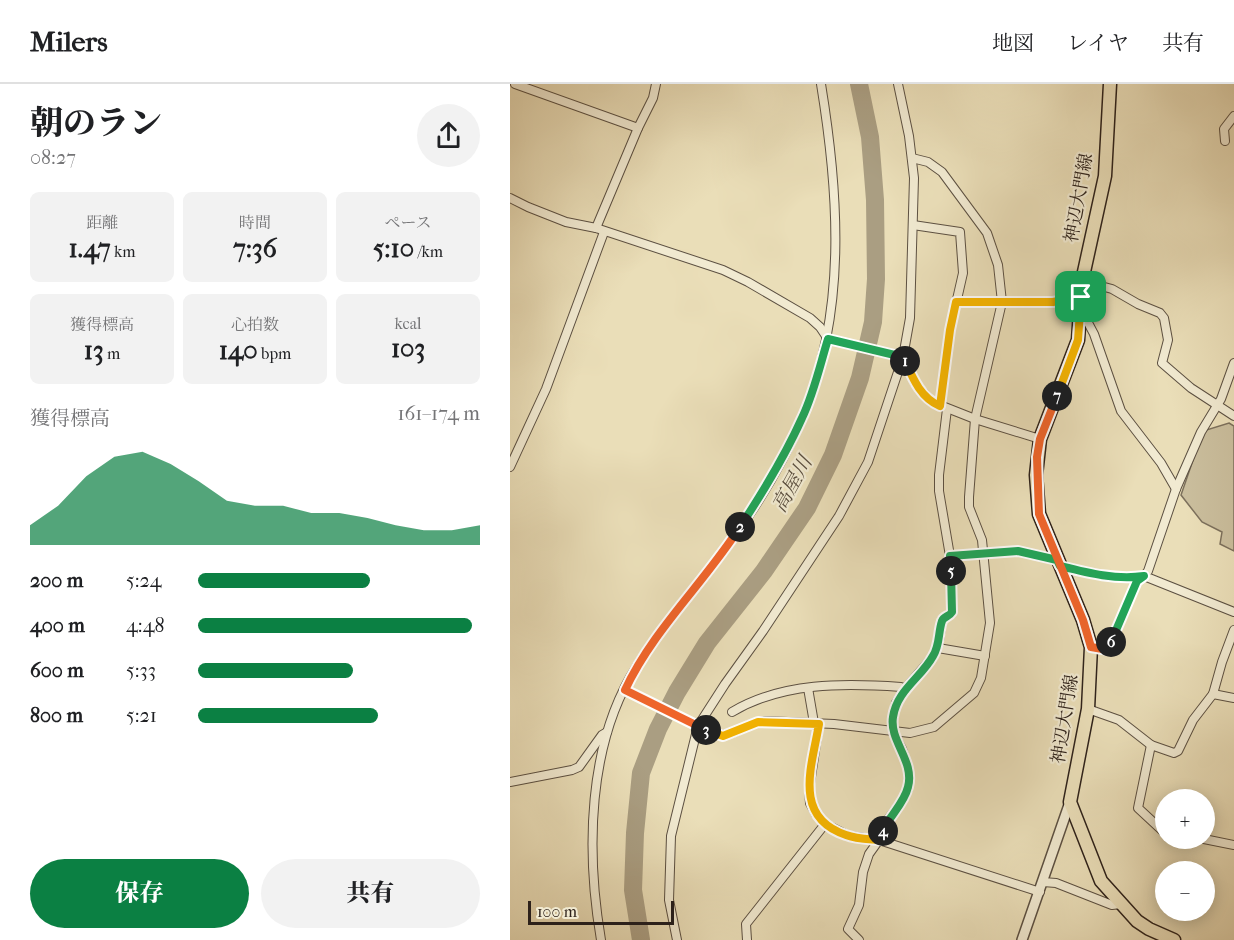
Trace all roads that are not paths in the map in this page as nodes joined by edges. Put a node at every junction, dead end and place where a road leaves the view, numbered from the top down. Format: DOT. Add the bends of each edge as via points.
graph roads {
  1 [pos="515,84"];
  2 [pos="657,84"];
  3 [pos="898,84"];
  4 [pos="1110,84"];
  5 [pos="821,85"];
  6 [pos="1234,116"];
  7 [pos="638,128"];
  8 [pos="1225,141"];
  9 [pos="912,158"];
  10 [pos="510,198"];
  11 [pos="913,225"];
  12 [pos="596,228"];
  13 [pos="604,232"];
  14 [pos="1082,281"];
  15 [pos="1081,297"];
  16 [pos="956,302"];
  17 [pos="1002,302"];
  18 [pos="1080,316"];
  19 [pos="829,339"];
  20 [pos="900,356"];
  21 [pos="1234,363"];
  22 [pos="1216,405"];
  23 [pos="944,407"];
  24 [pos="1234,416"];
  25 [pos="975,419"];
  26 [pos="1040,439"];
  27 [pos="510,467"];
  28 [pos="1176,489"];
  29 [pos="984,554"];
  30 [pos="950,556"];
  31 [pos="1059,563"];
  32 [pos="1144,576"];
  33 [pos="1234,612"];
  34 [pos="1234,630"];
  35 [pos="1091,647"];
  36 [pos="938,648"];
  37 [pos="985,656"];
  38 [pos="808,688"];
  39 [pos="905,689"];
  40 [pos="626,691"];
  41 [pos="1213,694"];
  42 [pos="1234,698"];
  43 [pos="1088,710"];
  44 [pos="732,712"];
  45 [pos="817,723"];
  46 [pos="696,725"];
  47 [pos="607,732"];
  48 [pos="893,732"];
  49 [pos="1150,745"];
  50 [pos="510,782"];
  51 [pos="1070,802"];
  52 [pos="825,824"];
  53 [pos="1155,824"];
  54 [pos="879,840"];
  55 [pos="1215,841"];
  56 [pos="1234,845"];
  57 [pos="1043,882"];
  58 [pos="1040,892"];
  59 [pos="1121,904"];
  60 [pos="601,940"];
  61 [pos="677,940"];
  62 [pos="747,940"];
  63 [pos="859,940"];
  64 [pos="1022,940"];
  65 [pos="1174,940"];
  1 -- 7 [label="street"];
  2 -- 7 [label="street"];
  3 -- 9 [label="street"];
  4 -- 14 [label="main road, 神辺大門線" via="1105,176"];
  5 -- 19 [label="street" via="835,191"];
  6 -- 8 [label="street" via="1224,129"];
  7 -- 12 [label="street"];
  9 -- 11 [label="street"];
  9 -- 17 [label="street" via="928,162 942,172 987,233 998,265"];
  10 -- 12 [label="street" via="566,222"];
  11 -- 16 [label="street" via="960,232 963,273"];
  11 -- 20 [label="street" via="910,318"];
  12 -- 13 [label="street"];
  13 -- 19 [label="street" via="698,260 748,282 810,318"];
  13 -- 27 [label="street" via="546,389"];
  14 -- 15 [label="main road, 神辺大門線"];
  14 -- 22 [label="street" via="1112,289 1160,313 1168,340 1162,363"];
  15 -- 17 [label="street" via="1053,302"];
  15 -- 18 [label="main road, 神辺大門線"];
  16 -- 17 [label="street"];
  16 -- 23 [label="street"];
  17 -- 25 [label="street"];
  18 -- 26 [label="main road, 神辺大門線" via="1078,340"];
  18 -- 28 [label="street" via="1085,317 1094,334 1121,411"];
  19 -- 20 [label="street"];
  19 -- 40 [label="street" via="803,417 763,492 727,548 635,668"];
  20 -- 23 [label="street" via="925,396"];
  20 -- 46 [label="street" via="868,462 839,516"];
  21 -- 22 [label="street"];
  22 -- 24 [label="street"];
  22 -- 28 [label="street"];
  23 -- 25 [label="street"];
  23 -- 30 [label="street" via="939,490"];
  25 -- 26 [label="street"];
  25 -- 29 [label="street" via="969,507"];
  26 -- 31 [label="main road, 神辺大門線" via="1036,475 1039,514"];
  28 -- 32 [label="street"];
  29 -- 30 [label="street"];
  29 -- 31 [label="street" via="1018,551"];
  29 -- 37 [label="street" via="990,623"];
  30 -- 36 [label="street" via="952,612 942,620"];
  31 -- 32 [label="street" via="1106,577"];
  31 -- 35 [label="main road, 神辺大門線"];
  32 -- 33 [label="street"];
  32 -- 35 [label="street" via="1137,581 1108,650"];
  34 -- 41 [label="street"];
  35 -- 43 [label="main road, 神辺大門線"];
  36 -- 37 [label="street"];
  36 -- 39 [label="street"];
  37 -- 48 [label="street" via="974,693 934,727 910,733"];
  38 -- 39 [label="street" via="866,684"];
  38 -- 44 [label="street" via="765,696"];
  38 -- 45 [label="street"];
  39 -- 48 [label="street" via="896,703"];
  40 -- 46 [label="street"];
  40 -- 47 [label="street"];
  41 -- 42 [label="street"];
  41 -- 49 [label="street" via="1193,720 1178,751"];
  43 -- 49 [label="street" via="1119,720"];
  43 -- 51 [label="main road, 神辺大門線"];
  45 -- 46 [label="street" via="758,722 723,736"];
  45 -- 48 [label="street"];
  45 -- 52 [label="street" via="810,803"];
  46 -- 61 [label="street" via="670,836 669,900"];
  47 -- 50 [label="street" via="572,770"];
  47 -- 60 [label="street" via="592,846"];
  48 -- 54 [label="street" via="909,771 908,789"];
  49 -- 53 [label="street" via="1138,808"];
  51 -- 57 [label="street"];
  51 -- 59 [label="main road" via="1101,881"];
  52 -- 54 [label="street" via="849,837"];
  52 -- 62 [label="street" via="746,924"];
  54 -- 58 [label="street"];
  54 -- 63 [label="street" via="869,854 859,905 848,929"];
  55 -- 56 [label="street"];
  57 -- 58 [label="street"];
  57 -- 59 [label="street" via="1056,883 1112,905"];
  58 -- 64 [label="street"];
  59 -- 65 [label="main road" via="1137,921"];
}
